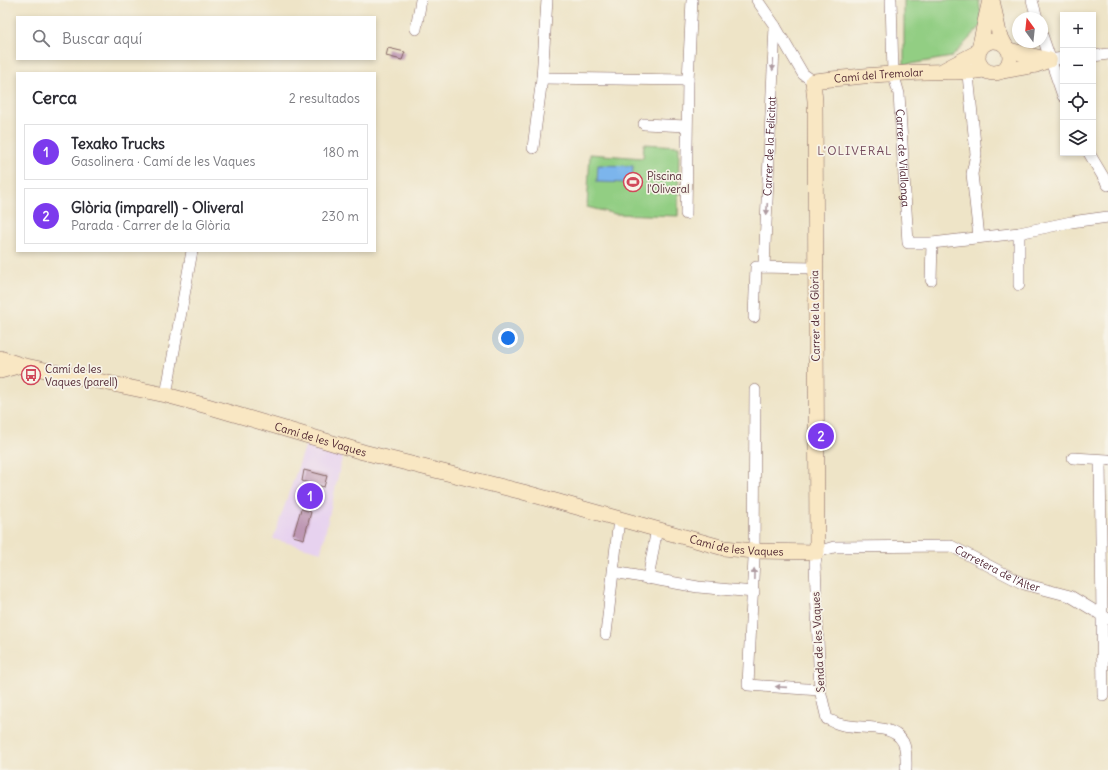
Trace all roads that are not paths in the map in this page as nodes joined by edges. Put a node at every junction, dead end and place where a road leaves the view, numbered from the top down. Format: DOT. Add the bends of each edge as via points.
graph roads {
  1 [pos="421,0"];
  2 [pos="547,0"];
  3 [pos="692,0"];
  4 [pos="757,0"];
  5 [pos="891,0"];
  6 [pos="991,0"];
  7 [pos="1032,0"];
  8 [pos="1035,12"];
  9 [pos="775,26"];
  10 [pos="416,29"];
  11 [pos="1048,45"];
  12 [pos="1007,47"];
  13 [pos="1108,54"];
  14 [pos="1096,56"];
  15 [pos="1056,59"];
  16 [pos="972,62"];
  17 [pos="1002,71"];
  18 [pos="893,73"];
  19 [pos="542,78"];
  20 [pos="688,80"];
  21 [pos="813,81"];
  22 [pos="1061,84"];
  23 [pos="644,124"];
  24 [pos="686,126"];
  25 [pos="533,148"];
  26 [pos="1091,156"];
  27 [pos="1108,185"];
  28 [pos="686,214"];
  29 [pos="1108,217"];
  30 [pos="1019,234"];
  31 [pos="980,237"];
  32 [pos="932,243"];
  33 [pos="192,252"];
  34 [pos="760,267"];
  35 [pos="815,268"];
  36 [pos="931,280"];
  37 [pos="1019,285"];
  38 [pos="754,317"];
  39 [pos="0,358"];
  40 [pos="21,365"];
  41 [pos="0,371"];
  42 [pos="755,390"];
  43 [pos="166,395"];
  44 [pos="1073,458"];
  45 [pos="1104,460"];
  46 [pos="619,519"];
  47 [pos="657,528"];
  48 [pos="754,551"];
  49 [pos="817,552"];
  50 [pos="614,572"];
  51 [pos="648,579"];
  52 [pos="754,592"];
  53 [pos="1105,617"];
  54 [pos="606,634"];
  55 [pos="820,690"];
  56 [pos="1103,695"];
  57 [pos="906,770"];
  1 -- 10 [label="street"];
  2 -- 19 [label="street"];
  3 -- 20 [label="street"];
  4 -- 9 [label="street"];
  5 -- 18 [label="street, Carrer de Vilallonga"];
  6 -- 12 [label="street" via="999,33"];
  6 -- 16 [label="street"];
  7 -- 8 [label="street"];
  9 -- 21 [label="street" via="803,74"];
  9 -- 34 [label="street, Carrer de la Felicitat, one-way"];
  11 -- 15 [label="street"];
  12 -- 15 [label="street"];
  12 -- 16 [label="street, Camí del Tremolar" via="994,40 988,41"];
  12 -- 17 [label="street" via="1009,62"];
  13 -- 14 [label="street"];
  15 -- 17 [label="street"];
  15 -- 22 [label="street"];
  16 -- 17 [label="street" via="977,61 984,70 996,73"];
  16 -- 18 [label="street, Camí del Tremolar" via="944,71"];
  16 -- 31 [label="street" via="976,154 972,174"];
  18 -- 21 [label="street, Camí del Tremolar"];
  18 -- 32 [label="street, Carrer de Vilallonga" via="899,94 908,243"];
  19 -- 20 [label="street"];
  19 -- 25 [label="street"];
  20 -- 24 [label="street"];
  21 -- 35 [label="street, Carrer de la Glòria"];
  23 -- 24 [label="street"];
  24 -- 28 [label="street"];
  26 -- 27 [label="street"];
  29 -- 30 [label="street" via="1070,222"];
  30 -- 31 [label="street"];
  30 -- 37 [label="street"];
  31 -- 32 [label="street"];
  32 -- 36 [label="street"];
  33 -- 43 [label="street"];
  34 -- 35 [label="street"];
  34 -- 38 [label="street, Carrer de la Felicitat"];
  35 -- 49 [label="street, Carrer de la Glòria"];
  39 -- 40 [label="street, Camí de les Vaques"];
  40 -- 41 [label="street, Camí de les Vaques"];
  40 -- 43 [label="street, Camí de les Vaques"];
  42 -- 48 [label="street"];
  43 -- 46 [label="street, Camí de les Vaques" via="363,452"];
  44 -- 45 [label="street"];
  45 -- 53 [label="street"];
  46 -- 47 [label="street, Camí de les Vaques"];
  46 -- 50 [label="street"];
  47 -- 48 [label="street, Camí de les Vaques" via="724,548"];
  47 -- 51 [label="street"];
  48 -- 49 [label="street, Camí de les Vaques"];
  52 -- 48 [label="street, one-way"];
  49 -- 53 [label="street, Carretera de l'Alter" via="834,547 951,546 1024,584 1070,596"];
  49 -- 55 [label="street, Senda de les Vaques" via="815,564"];
  50 -- 51 [label="street"];
  50 -- 54 [label="street"];
  51 -- 52 [label="street"];
  55 -- 52 [label="street, one-way" via="748,685"];
  53 -- 56 [label="street"];
  55 -- 57 [label="street, Senda de les Vaques" via="828,719 838,724 890,731 898,736 903,743"];
}
